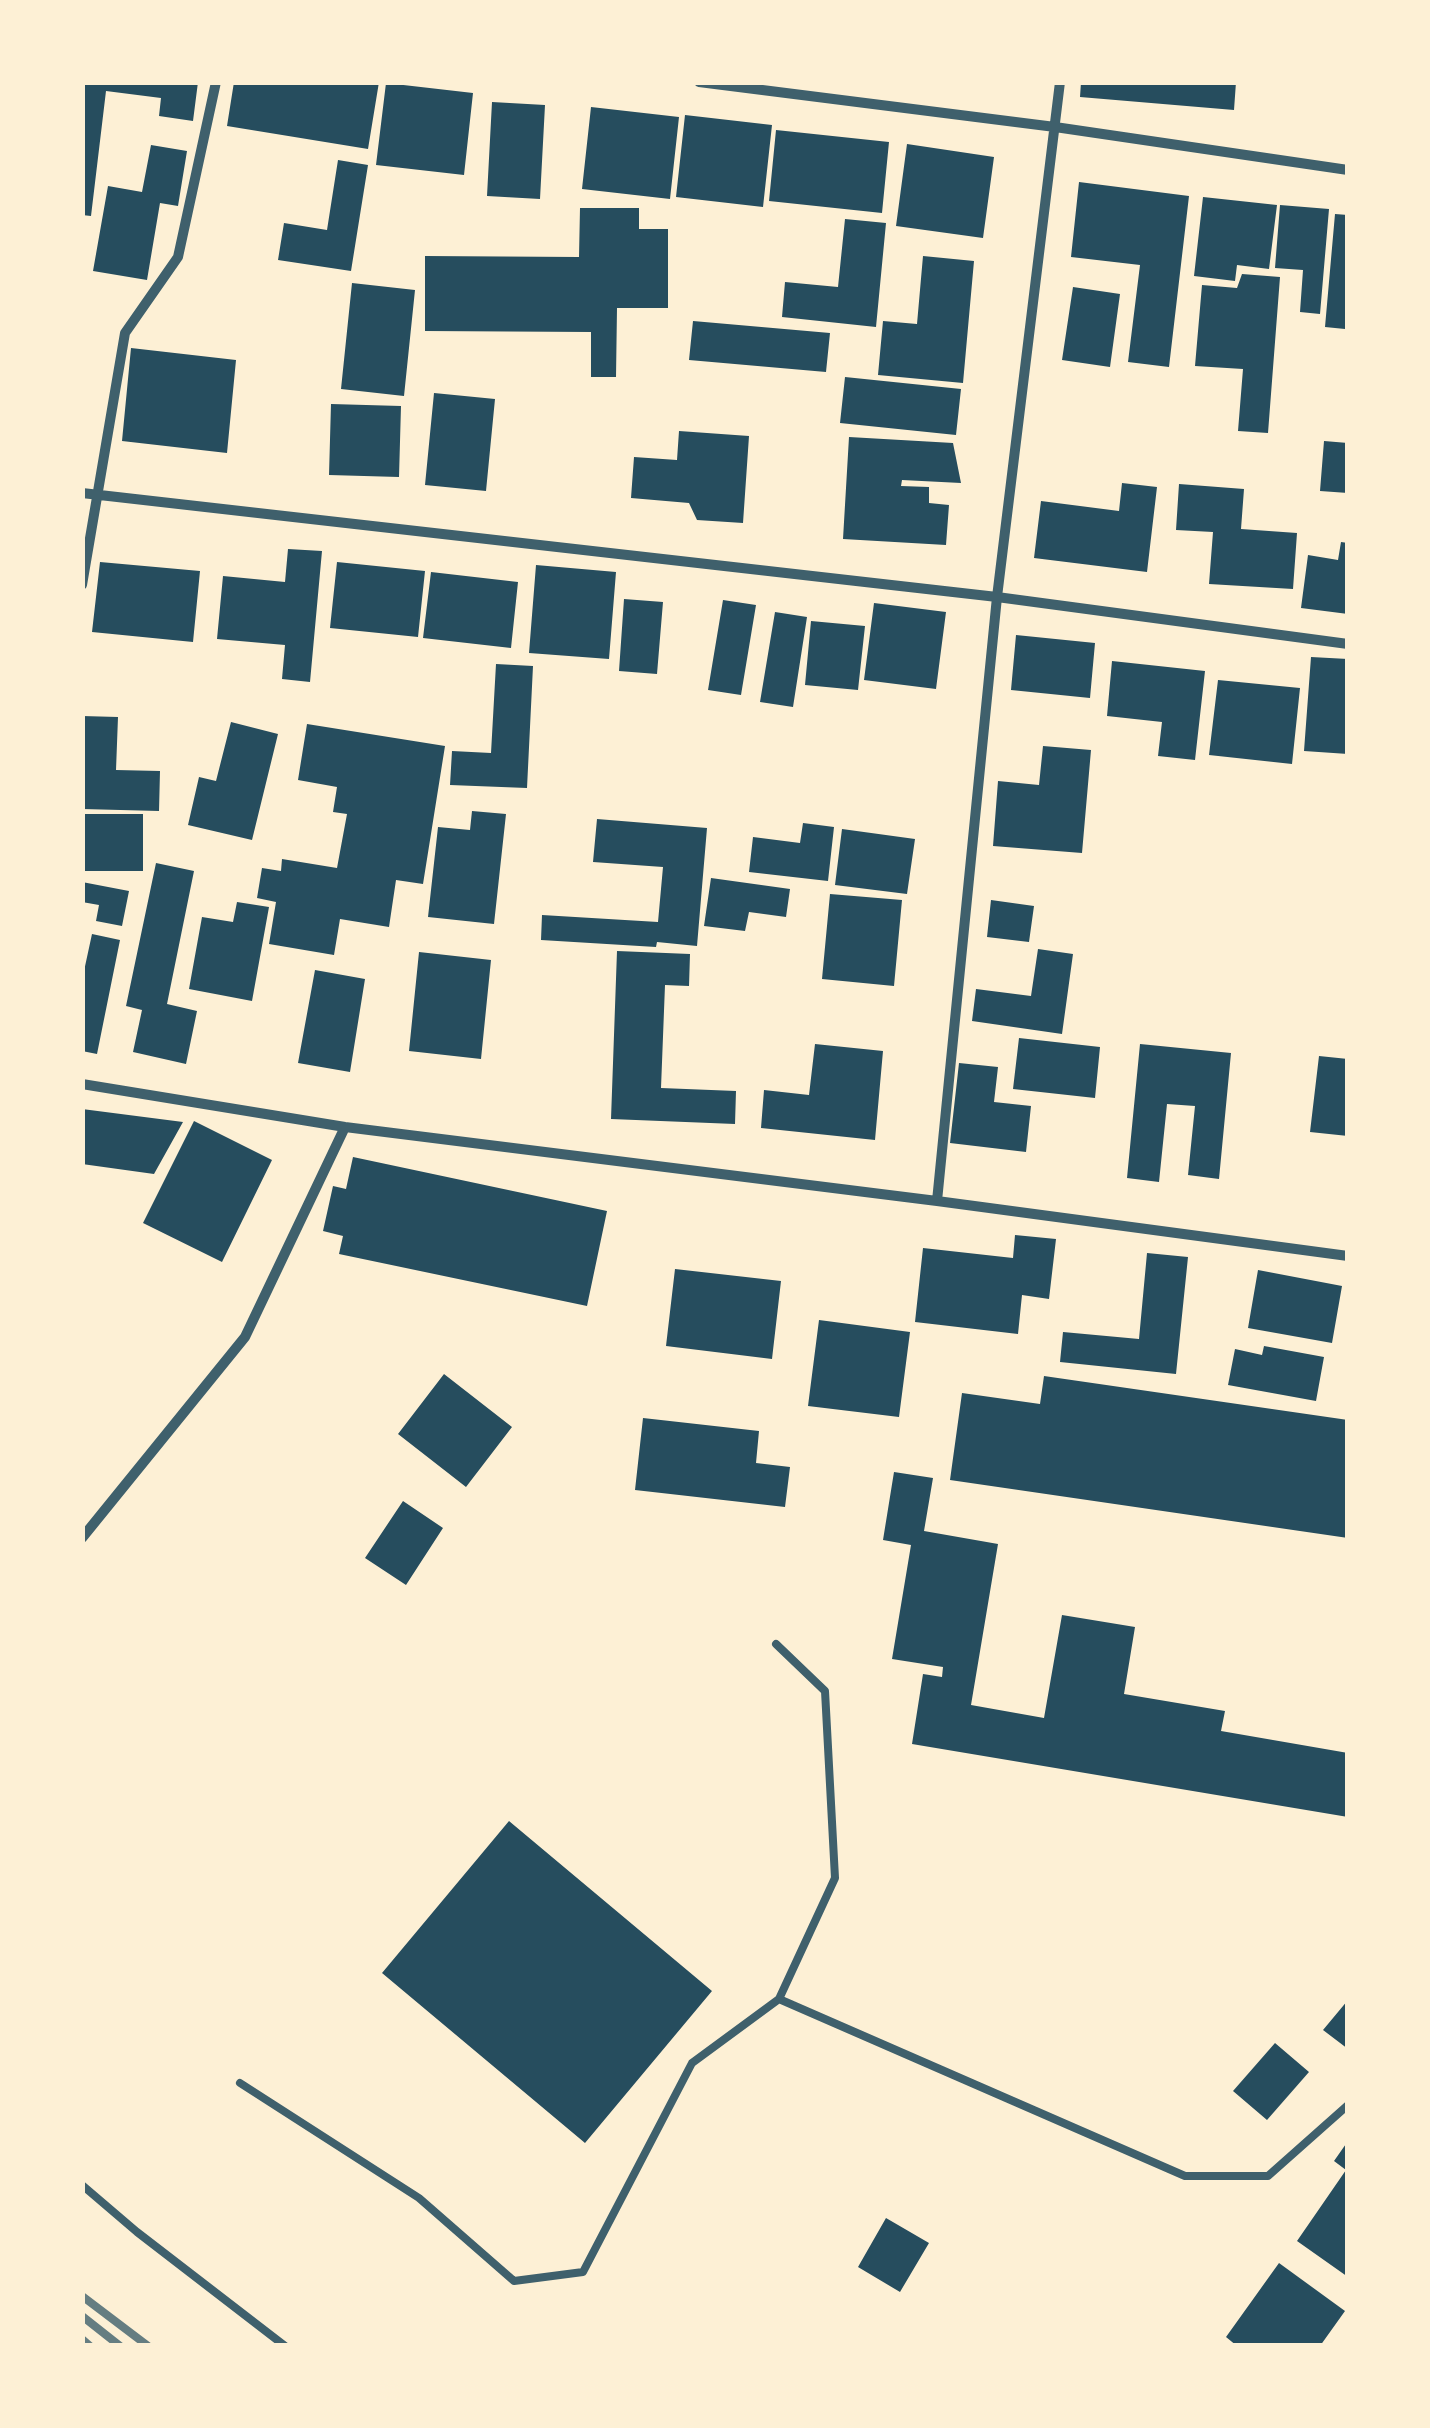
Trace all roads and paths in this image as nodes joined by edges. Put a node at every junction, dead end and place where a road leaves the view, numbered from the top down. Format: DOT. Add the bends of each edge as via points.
graph roads {
  1 [pos="216,82"];
  2 [pos="699,82"];
  3 [pos="1060,82"];
  4 [pos="1055,127"];
  5 [pos="1348,170"];
  6 [pos="82,493"];
  7 [pos="98,494"];
  8 [pos="82,585"];
  9 [pos="997,597"];
  10 [pos="1348,644"];
  11 [pos="82,1084"];
  12 [pos="345,1127"];
  13 [pos="937,1200"];
  14 [pos="1348,1256"];
  15 [pos="82,1538"];
  16 [pos="776,1644"];
  17 [pos="778,1998"];
  18 [pos="240,2083"];
  19 [pos="1348,2105"];
  20 [pos="82,2185"];
  21 [pos="284,2346"];
  1 -- 7 [label="street" via="178,258 125,333"];
  2 -- 4 [label="street"];
  3 -- 4 [label="street"];
  4 -- 5 [label="street"];
  4 -- 9 [label="street"];
  6 -- 7 [label="street"];
  7 -- 8 [label="street"];
  7 -- 9 [label="street"];
  9 -- 10 [label="street"];
  9 -- 13 [label="street"];
  11 -- 12 [label="street"];
  12 -- 13 [label="street"];
  12 -- 15 [label="street" via="244,1337"];
  13 -- 14 [label="street"];
  16 -- 17 [label="lane" via="825,1692 835,1878"];
  17 -- 18 [label="lane" via="692,2063 584,2272 514,2280 419,2198"];
  17 -- 19 [label="lane" via="1185,2176 1268,2176"];
  20 -- 21 [label="lane"];
}
